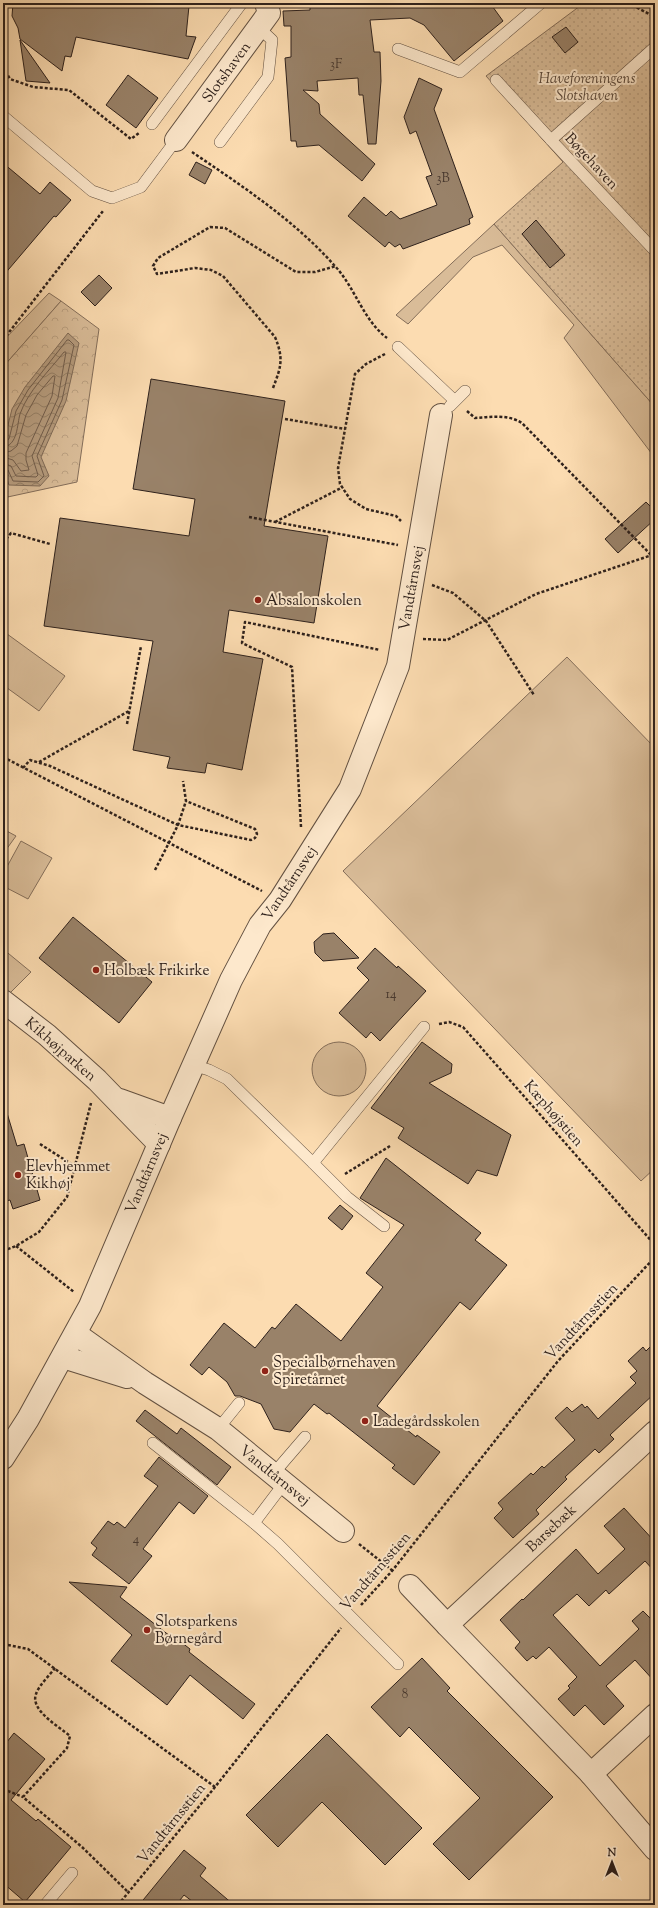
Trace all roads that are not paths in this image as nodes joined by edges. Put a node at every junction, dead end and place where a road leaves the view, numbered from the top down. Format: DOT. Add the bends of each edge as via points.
graph roads {
  1 [pos="242,3"];
  2 [pos="266,3"];
  3 [pos="541,3"];
  4 [pos="258,27"];
  5 [pos="655,47"];
  6 [pos="398,49"];
  7 [pos="496,80"];
  8 [pos="3,116"];
  9 [pos="152,124"];
  10 [pos="176,140"];
  11 [pos="551,140"];
  12 [pos="220,142"];
  13 [pos="655,251"];
  14 [pos="398,346"];
  15 [pos="465,391"];
  16 [pos="448,408"];
  17 [pos="3,1001"];
  18 [pos="424,1027"];
  19 [pos="193,1065"];
  20 [pos="117,1099"];
  21 [pos="170,1118"];
  22 [pos="159,1144"];
  23 [pos="313,1163"];
  24 [pos="384,1226"];
  25 [pos="76,1334"];
  26 [pos="63,1357"];
  27 [pos="145,1383"];
  28 [pos="239,1404"];
  29 [pos="218,1429"];
  30 [pos="655,1432"];
  31 [pos="305,1437"];
  32 [pos="153,1443"];
  33 [pos="3,1458"];
  34 [pos="279,1478"];
  35 [pos="254,1523"];
  36 [pos="343,1531"];
  37 [pos="410,1586"];
  38 [pos="447,1625"];
  39 [pos="398,1664"];
  40 [pos="655,1715"];
  41 [pos="591,1774"];
  42 [pos="655,1849"];
  43 [pos="72,1873"];
  44 [pos="45,1905"];
  1 -- 9 [label="lane"];
  2 -- 4 [label="street, Slotshaven" via="269,13"];
  3 -- 6 [label="lane" via="460,72"];
  4 -- 10 [label="street, Slotshaven"];
  4 -- 12 [label="lane" via="272,40 268,77"];
  5 -- 11 [label="lane, Bøgehaven"];
  7 -- 11 [label="lane"];
  8 -- 10 [label="lane" via="92,191 112,198 141,187"];
  11 -- 13 [label="lane, Bøgehaven"];
  14 -- 16 [label="lane"];
  15 -- 16 [label="lane"];
  16 -- 19 [label="street, Vandtårnsvej" via="413,578 392,640 398,666 350,789 280,900 260,926 231,980"];
  17 -- 20 [label="street, Kikhøjparken" via="46,1035"];
  18 -- 23 [label="lane"];
  19 -- 21 [label="street, Vandtårnsvej"];
  19 -- 23 [label="lane" via="227,1079"];
  20 -- 21 [label="street, Kikhøjparken"];
  20 -- 22 [label="street, Kikhøjparken"];
  21 -- 22 [label="street, Vandtårnsvej"];
  22 -- 25 [label="street, Vandtårnsvej"];
  23 -- 24 [label="lane" via="347,1197"];
  25 -- 26 [label="street, Vandtårnsvej"];
  25 -- 27 [label="street, Vandtårnsvej"];
  26 -- 27 [label="street, Vandtårnsvej"];
  26 -- 33 [label="street, Vandtårnsvej"];
  27 -- 29 [label="street, Vandtårnsvej"];
  28 -- 29 [label="lane"];
  29 -- 34 [label="street, Vandtårnsvej"];
  30 -- 38 [label="street, Barsebæk"];
  31 -- 34 [label="lane"];
  32 -- 35 [label="lane"];
  34 -- 35 [label="lane"];
  34 -- 36 [label="street, Vandtårnsvej"];
  35 -- 39 [label="lane"];
  37 -- 38 [label="street"];
  38 -- 41 [label="street"];
  40 -- 41 [label="street"];
  41 -- 42 [label="street"];
  43 -- 44 [label="lane"];
}
